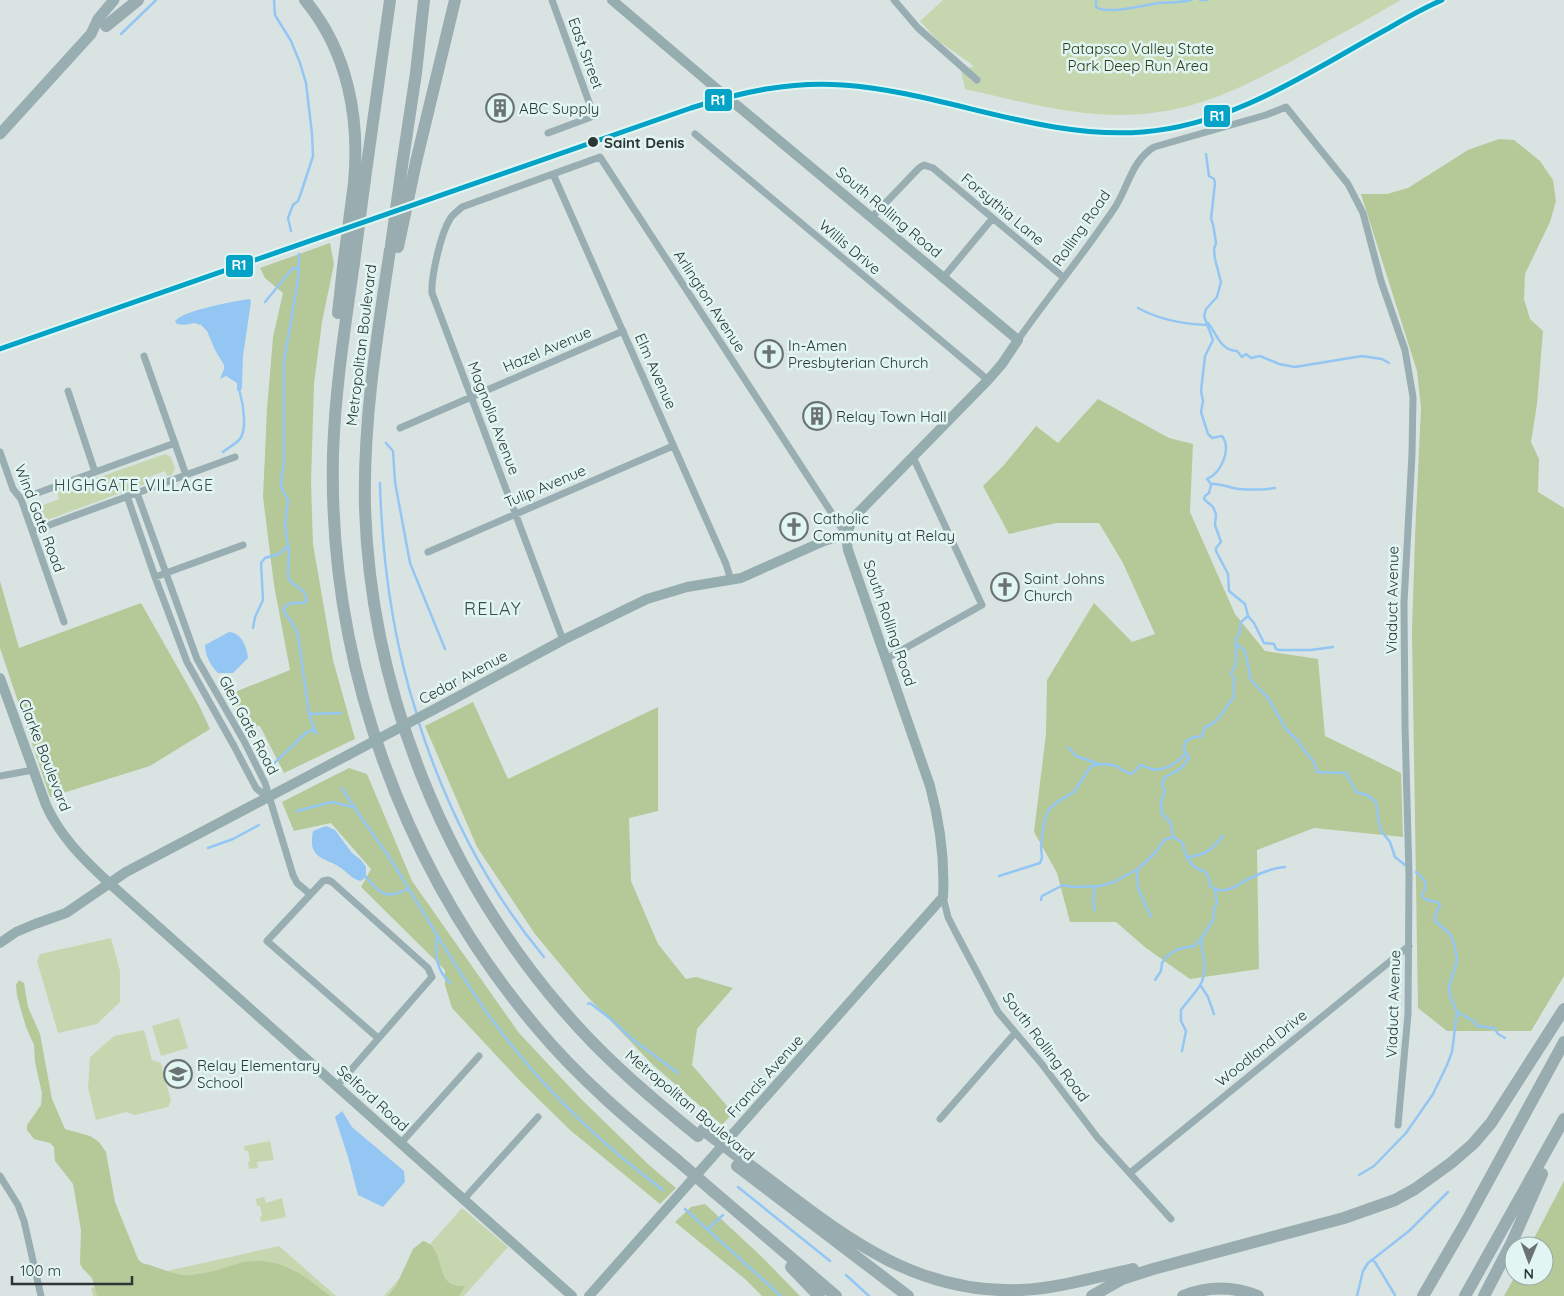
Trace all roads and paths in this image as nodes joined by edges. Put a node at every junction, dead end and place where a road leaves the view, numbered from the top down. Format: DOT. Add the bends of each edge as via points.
graph roads {
  1 [pos="114,0"];
  2 [pos="130,0"];
  3 [pos="138,0"];
  4 [pos="305,0"];
  5 [pos="390,0"];
  6 [pos="424,0"];
  7 [pos="455,0"];
  8 [pos="552,0"];
  9 [pos="612,0"];
  10 [pos="894,0"];
  11 [pos="106,26"];
  12 [pos="91,34"];
  13 [pos="977,80"];
  14 [pos="1286,107"];
  15 [pos="548,133"];
  16 [pos="0,134"];
  17 [pos="695,134"];
  18 [pos="553,174"];
  19 [pos="360,181"];
  20 [pos="872,217"];
  21 [pos="992,219"];
  22 [pos="394,249"];
  23 [pos="1063,277"];
  24 [pos="944,278"];
  25 [pos="623,331"];
  26 [pos="1018,340"];
  27 [pos="144,356"];
  28 [pos="988,380"];
  29 [pos="68,391"];
  30 [pos="471,398"];
  31 [pos="400,428"];
  32 [pos="175,443"];
  33 [pos="673,446"];
  34 [pos="0,452"];
  35 [pos="235,457"];
  36 [pos="914,457"];
  37 [pos="95,472"];
  38 [pos="186,475"];
  39 [pos="137,493"];
  40 [pos="127,496"];
  41 [pos="21,499"];
  42 [pos="516,514"];
  43 [pos="33,531"];
  44 [pos="846,535"];
  45 [pos="243,545"];
  46 [pos="428,552"];
  47 [pos="165,574"];
  48 [pos="155,578"];
  49 [pos="731,580"];
  50 [pos="64,622"];
  51 [pos="563,640"];
  52 [pos="886,659"];
  53 [pos="0,678"];
  54 [pos="33,770"];
  55 [pos="0,776"];
  56 [pos="268,798"];
  57 [pos="108,882"];
  58 [pos="310,894"];
  59 [pos="943,897"];
  60 [pos="0,943"];
  61 [pos="1409,946"];
  62 [pos="1564,1009"];
  63 [pos="1015,1033"];
  64 [pos="378,1038"];
  65 [pos="1564,1042"];
  66 [pos="479,1056"];
  67 [pos="337,1086"];
  68 [pos="538,1117"];
  69 [pos="940,1119"];
  70 [pos="1564,1119"];
  71 [pos="1398,1125"];
  72 [pos="1564,1127"];
  73 [pos="401,1143"];
  74 [pos="740,1163"];
  75 [pos="1130,1173"];
  76 [pos="0,1176"];
  77 [pos="714,1192"];
  78 [pos="464,1199"];
  79 [pos="1171,1219"];
  80 [pos="1233,1247"];
  81 [pos="41,1296"];
  82 [pos="572,1296"];
  83 [pos="589,1296"];
  84 [pos="819,1296"];
  85 [pos="836,1296"];
  86 [pos="908,1296"];
  87 [pos="1092,1296"];
  88 [pos="1183,1296"];
  89 [pos="1258,1296"];
  90 [pos="1423,1296"];
  91 [pos="1465,1296"];
  92 [pos="1484,1296"];
  1 -- 12 [label="main road" via="98,19"];
  2 -- 11 [label="main road"];
  3 -- 11 [label="highway"];
  4 -- 19 [label="highway" via="333,45 349,89"];
  5 -- 19 [label="highway, Metropolitan Boulevard"];
  6 -- 22 [label="highway, Metropolitan Boulevard, bridge"];
  7 -- 22 [label="highway, bridge"];
  8 -- 15 [label="street, East Street" via="594,116"];
  9 -- 20 [label="street, South Rolling Road, bridge"];
  10 -- 13 [label="street" via="918,28"];
  11 -- 12 [label="main road"];
  12 -- 16 [label="main road"];
  14 -- 23 [label="street, Rolling Road" via="1171,141 1144,153 1112,211"];
  14 -- 61 [label="street, Viaduct Avenue" via="1357,199 1410,374 1413,421 1404,641"];
  17 -- 28 [label="street, Willis Drive"];
  18 -- 25 [label="street, Elm Avenue"];
  18 -- 30 [label="street, Magnolia Avenue" via="462,207 447,226 433,273 432,293"];
  18 -- 44 [label="street, Arlington Avenue" via="600,157"];
  19 -- 77 [label="highway, Metropolitan Boulevard, bridge" via="348,265 333,455 334,508 341,593 362,694 379,751 444,896 503,986 596,1091"];
  20 -- 21 [label="street, Forsythia Lane" via="924,165 933,168"];
  20 -- 24 [label="street, South Rolling Road"];
  21 -- 23 [label="street, Forsythia Lane"];
  21 -- 24 [label="street"];
  22 -- 74 [label="highway, Metropolitan Boulevard" via="376,344 367,419 365,507 380,635 408,739 424,781 473,882 525,962 563,1011 652,1099"];
  23 -- 26 [label="street, Rolling Road"];
  24 -- 26 [label="street, South Rolling Road"];
  25 -- 30 [label="street, Hazel Avenue"];
  25 -- 33 [label="street, Elm Avenue"];
  26 -- 28 [label="street"];
  27 -- 32 [label="street"];
  28 -- 36 [label="street"];
  29 -- 37 [label="street"];
  30 -- 31 [label="street, Hazel Avenue"];
  30 -- 42 [label="street, Magnolia Avenue"];
  32 -- 37 [label="street"];
  32 -- 38 [label="street"];
  33 -- 42 [label="street, Tulip Avenue"];
  33 -- 49 [label="street, Elm Avenue"];
  34 -- 41 [label="street, Wind Gate Road" via="13,489"];
  35 -- 38 [label="street"];
  36 -- 44 [label="street" via="857,514"];
  36 -- 52 [label="street" via="982,605"];
  37 -- 41 [label="street"];
  38 -- 39 [label="street"];
  39 -- 40 [label="street"];
  39 -- 47 [label="street, Glen Gate Road"];
  40 -- 43 [label="street"];
  40 -- 48 [label="street, Glen Gate Road"];
  41 -- 43 [label="street, Wind Gate Road"];
  42 -- 46 [label="street, Tulip Avenue"];
  42 -- 51 [label="street, Magnolia Avenue"];
  43 -- 50 [label="street, Wind Gate Road"];
  44 -- 49 [label="street, Cedar Avenue"];
  44 -- 52 [label="street, South Rolling Road" via="848,550"];
  45 -- 47 [label="street"];
  47 -- 48 [label="street"];
  47 -- 56 [label="street, Glen Gate Road" via="197,659 244,741 265,783"];
  48 -- 56 [label="street, Glen Gate Road" via="187,662 256,788"];
  49 -- 51 [label="street, Cedar Avenue" via="647,599"];
  51 -- 56 [label="street, Cedar Avenue, bridge"];
  52 -- 59 [label="street, South Rolling Road" via="938,814 943,852"];
  53 -- 54 [label="street, Clarke Boulevard"];
  54 -- 55 [label="street"];
  54 -- 57 [label="street, Clarke Boulevard" via="60,833"];
  56 -- 57 [label="street, Cedar Avenue"];
  56 -- 58 [label="street" via="293,876"];
  57 -- 60 [label="street, Cedar Avenue" via="66,913 16,932"];
  57 -- 67 [label="street, Selford Road"];
  58 -- 64 [label="street" via="267,941"];
  58 -- 64 [label="street" via="323,881 332,882 431,973 430,981"];
  59 -- 63 [label="street, South Rolling Road" via="948,917 985,989"];
  59 -- 83 [label="street, Francis Avenue"];
  61 -- 71 [label="street, Viaduct Avenue" via="1406,1050"];
  61 -- 75 [label="street, Woodland Drive"];
  62 -- 80 [label="highway" via="1491,1123 1473,1144 1433,1177 1394,1200 1370,1209"];
  63 -- 69 [label="street"];
  63 -- 75 [label="street, South Rolling Road"];
  64 -- 67 [label="street"];
  65 -- 90 [label="highway"];
  66 -- 73 [label="street"];
  67 -- 73 [label="street, Selford Road"];
  68 -- 78 [label="street"];
  70 -- 91 [label="highway"];
  72 -- 92 [label="highway"];
  73 -- 78 [label="street, Selford Road"];
  74 -- 80 [label="highway" via="882,1258 954,1285 1023,1290"];
  74 -- 86 [label="highway, Metropolitan Boulevard"];
  75 -- 79 [label="street, South Rolling Road"];
  76 -- 81 [label="street" via="18,1204 24,1221"];
  77 -- 84 [label="highway"];
  77 -- 85 [label="highway, Metropolitan Boulevard"];
  78 -- 82 [label="street, Selford Road"];
  80 -- 87 [label="highway" via="1122,1279"];
  88 -- 89 [label="highway" via="1214,1288 1231,1288"];
}
